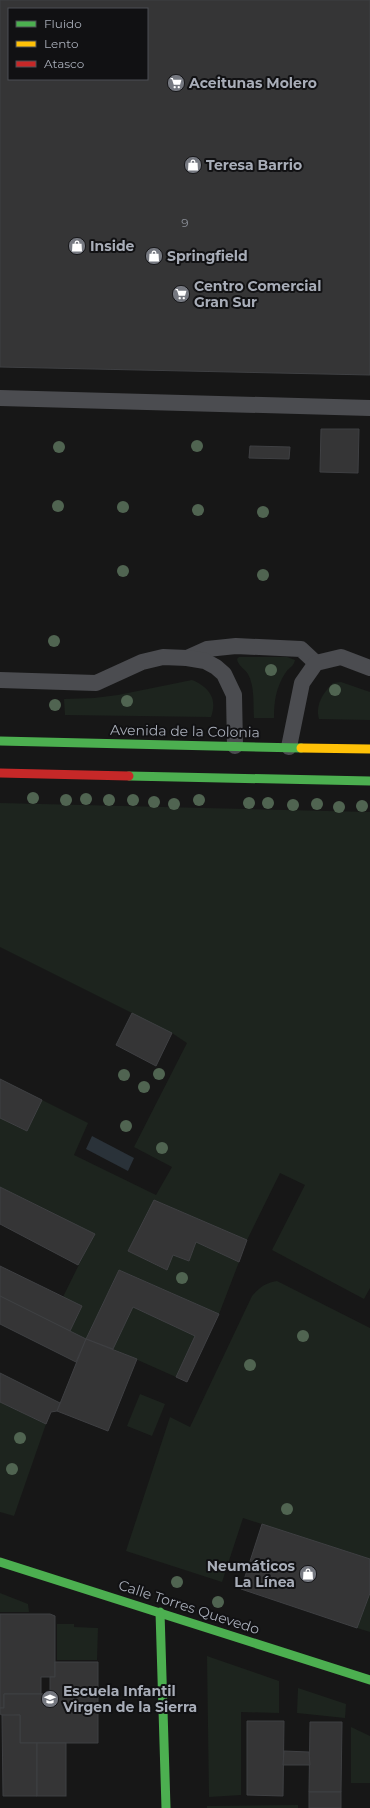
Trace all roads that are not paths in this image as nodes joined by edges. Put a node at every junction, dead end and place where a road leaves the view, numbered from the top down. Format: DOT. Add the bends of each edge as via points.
graph roads {
  1 [pos="0,398"];
  2 [pos="370,408"];
  3 [pos="187,658"];
  4 [pos="316,662"];
  5 [pos="370,668"];
  6 [pos="0,680"];
  7 [pos="0,741"];
  8 [pos="234,746"];
  9 [pos="289,747"];
  10 [pos="370,750"];
  11 [pos="0,773"];
  12 [pos="370,781"];
  13 [pos="0,1562"];
  14 [pos="160,1612"];
  15 [pos="370,1680"];
  16 [pos="166,1808"];
  1 -- 2 [label="lane"];
  3 -- 4 [label="lane" via="207,649 236,646 301,649"];
  3 -- 6 [label="lane" via="164,658 142,662 96,682"];
  3 -- 8 [label="lane" via="205,660 216,666 231,686 234,695"];
  4 -- 5 [label="lane" via="341,657"];
  4 -- 9 [label="lane" via="302,683"];
  7 -- 8 [label="main road, Avenida de la Colonia"];
  8 -- 9 [label="main road, Avenida de la Colonia"];
  9 -- 10 [label="main road, Avenida de la Colonia"];
  11 -- 12 [label="main road"];
  13 -- 14 [label="main road, Calle Torres Quevedo"];
  14 -- 15 [label="main road, Calle Torres Quevedo"];
  14 -- 16 [label="main road"];
}
